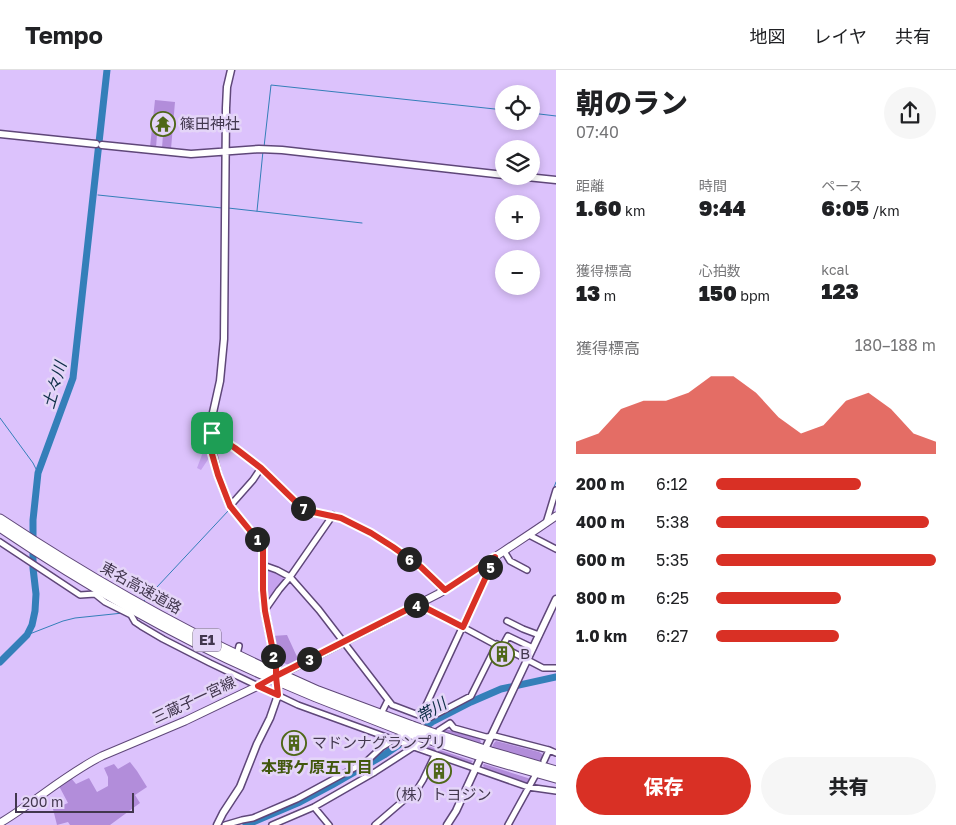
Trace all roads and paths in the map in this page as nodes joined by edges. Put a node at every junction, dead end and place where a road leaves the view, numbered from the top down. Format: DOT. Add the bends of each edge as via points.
graph roads {
  1 [pos="231,70"];
  2 [pos="0,134"];
  3 [pos="226,152"];
  4 [pos="495,174"];
  5 [pos="540,178"];
  6 [pos="556,180"];
  7 [pos="212,433"];
  8 [pos="261,468"];
  9 [pos="556,490"];
  10 [pos="230,506"];
  11 [pos="333,515"];
  12 [pos="556,516"];
  13 [pos="0,519"];
  14 [pos="546,523"];
  15 [pos="0,527"];
  16 [pos="529,535"];
  17 [pos="0,542"];
  18 [pos="33,545"];
  19 [pos="556,549"];
  20 [pos="504,551"];
  21 [pos="495,557"];
  22 [pos="263,565"];
  23 [pos="527,570"];
  24 [pos="290,577"];
  25 [pos="445,590"];
  26 [pos="556,598"];
  27 [pos="418,604"];
  28 [pos="265,611"];
  29 [pos="507,621"];
  30 [pos="463,627"];
  31 [pos="539,634"];
  32 [pos="344,642"];
  33 [pos="499,646"];
  34 [pos="533,648"];
  35 [pos="527,659"];
  36 [pos="230,665"];
  37 [pos="556,668"];
  38 [pos="227,671"];
  39 [pos="271,674"];
  40 [pos="258,686"];
  41 [pos="278,695"];
  42 [pos="388,700"];
  43 [pos="383,710"];
  44 [pos="421,716"];
  45 [pos="377,726"];
  46 [pos="410,730"];
  47 [pos="374,733"];
  48 [pos="431,737"];
  49 [pos="491,737"];
  50 [pos="394,740"];
  51 [pos="412,747"];
  52 [pos="486,747"];
  53 [pos="548,750"];
  54 [pos="556,753"];
  55 [pos="435,755"];
  56 [pos="479,761"];
  57 [pos="544,761"];
  58 [pos="476,769"];
  59 [pos="556,770"];
  60 [pos="535,776"];
  61 [pos="556,778"];
  62 [pos="528,787"];
  63 [pos="556,791"];
  64 [pos="314,806"];
  65 [pos="0,823"];
  66 [pos="217,825"];
  67 [pos="226,825"];
  68 [pos="272,825"];
  69 [pos="329,825"];
  70 [pos="376,825"];
  71 [pos="447,825"];
  72 [pos="508,825"];
  1 -- 3 [label="street" via="227,87"];
  2 -- 3 [label="street" via="178,153"];
  3 -- 4 [label="street" via="282,150"];
  3 -- 7 [label="street" via="223,360"];
  5 -- 6 [label="street"];
  7 -- 8 [label="street"];
  7 -- 10 [label="street" via="212,454"];
  8 -- 10 [label="street"];
  8 -- 11 [label="street" via="304,510"];
  9 -- 14 [label="street"];
  10 -- 22 [label="street" via="261,544"];
  11 -- 24 [label="street"];
  11 -- 25 [label="street" via="393,547"];
  12 -- 14 [label="main road, 三蔵子一宮線"];
  13 -- 18 [label="highway, 東名高速道路 / E1"];
  14 -- 16 [label="main road, 三蔵子一宮線"];
  15 -- 18 [label="highway, 東名高速道路 / E1"];
  16 -- 19 [label="street"];
  16 -- 20 [label="main road, 三蔵子一宮線"];
  17 -- 38 [label="street" via="80,595 95,594 131,615 141,626"];
  18 -- 39 [label="highway, 東名高速道路 / E1" via="142,609"];
  20 -- 21 [label="main road, 三蔵子一宮線"];
  20 -- 23 [label="street" via="510,561"];
  21 -- 25 [label="main road, 三蔵子一宮線"];
  21 -- 30 [label="street"];
  22 -- 24 [label="street"];
  22 -- 28 [label="street"];
  24 -- 28 [label="street"];
  24 -- 32 [label="street"];
  25 -- 27 [label="main road, 三蔵子一宮線"];
  26 -- 31 [label="street"];
  27 -- 30 [label="street"];
  27 -- 32 [label="main road, 三蔵子一宮線"];
  28 -- 39 [label="street" via="276,666"];
  29 -- 31 [label="street"];
  30 -- 33 [label="street"];
  30 -- 44 [label="street"];
  31 -- 34 [label="street"];
  32 -- 39 [label="main road, 三蔵子一宮線"];
  32 -- 42 [label="street"];
  33 -- 34 [label="street" via="508,636"];
  33 -- 35 [label="street"];
  33 -- 44 [label="street" via="472,696 429,718"];
  34 -- 35 [label="street"];
  35 -- 37 [label="street" via="543,668"];
  35 -- 49 [label="street"];
  36 -- 38 [label="street"];
  38 -- 40 [label="street"];
  39 -- 40 [label="main road, 三蔵子一宮線"];
  39 -- 41 [label="street"];
  39 -- 46 [label="highway, 東名高速道路 / E1, bridge" via="316,697"];
  40 -- 41 [label="street"];
  40 -- 65 [label="main road, 三蔵子一宮線" via="90,761"];
  41 -- 47 [label="street"];
  41 -- 66 [label="street" via="240,787"];
  42 -- 43 [label="street"];
  42 -- 44 [label="street" via="392,705"];
  45 -- 47 [label="street"];
  46 -- 48 [label="highway, 東名高速道路, bridge"];
  46 -- 50 [label="street"];
  47 -- 50 [label="street"];
  48 -- 59 [label="highway, 東名高速道路"];
  48 -- 61 [label="highway, 東名高速道路" via="496,761"];
  49 -- 51 [label="street" via="454,728 450,723"];
  49 -- 52 [label="street"];
  49 -- 53 [label="street"];
  50 -- 51 [label="street"];
  50 -- 67 [label="street" via="367,761 297,799 253,818"];
  51 -- 55 [label="street"];
  51 -- 64 [label="street"];
  53 -- 54 [label="street"];
  53 -- 57 [label="street"];
  55 -- 58 [label="street"];
  55 -- 70 [label="street" via="418,788"];
  56 -- 58 [label="street"];
  58 -- 62 [label="street"];
  58 -- 71 [label="street"];
  60 -- 62 [label="street"];
  62 -- 63 [label="street"];
  62 -- 72 [label="street"];
  64 -- 68 [label="street"];
  64 -- 69 [label="street"];
}
